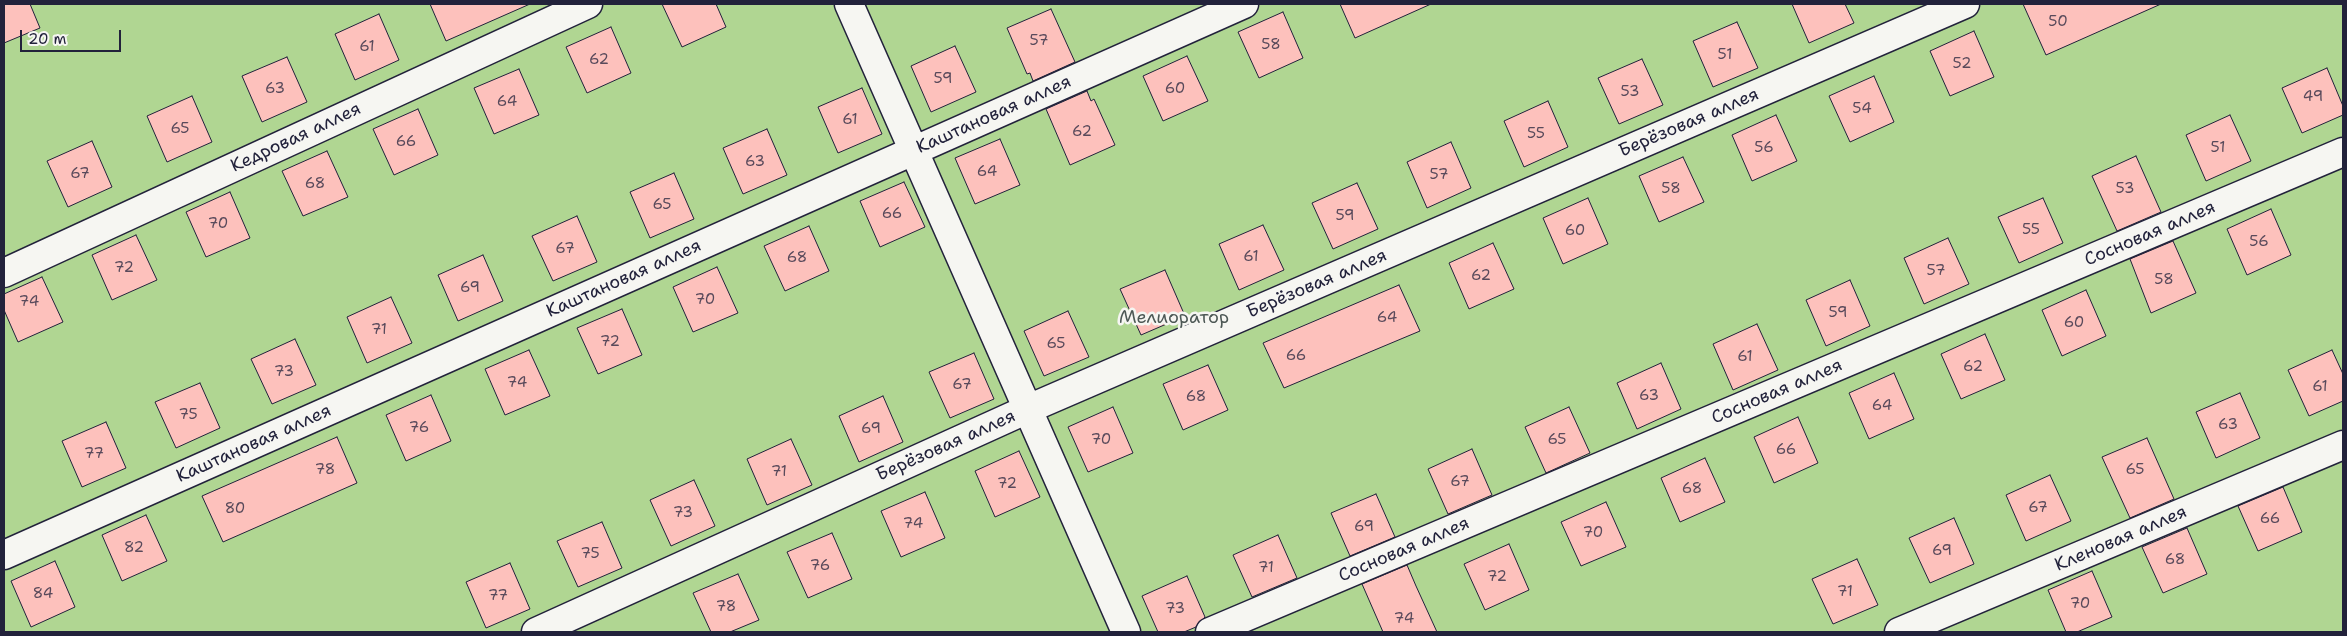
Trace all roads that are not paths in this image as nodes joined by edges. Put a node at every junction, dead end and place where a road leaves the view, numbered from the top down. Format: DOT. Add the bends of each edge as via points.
graph roads {
  1 [pos="588,4"];
  2 [pos="849,4"];
  3 [pos="1244,4"];
  4 [pos="1965,4"];
  5 [pos="914,150"];
  6 [pos="2343,152"];
  7 [pos="4,273"];
  8 [pos="1028,409"];
  9 [pos="2343,445"];
  10 [pos="4,555"];
  11 [pos="536,632"];
  12 [pos="1126,632"];
  13 [pos="1210,632"];
  14 [pos="1899,632"];
  1 -- 7 [label="street, Кедровая аллея"];
  2 -- 5 [label="street"];
  3 -- 5 [label="street, Каштановая аллея"];
  4 -- 8 [label="street, Берёзовая аллея"];
  5 -- 8 [label="street"];
  5 -- 10 [label="street, Каштановая аллея"];
  6 -- 13 [label="street, Сосновая аллея"];
  8 -- 11 [label="street, Берёзовая аллея"];
  8 -- 12 [label="street"];
  9 -- 14 [label="street, Кленовая аллея"];
}
